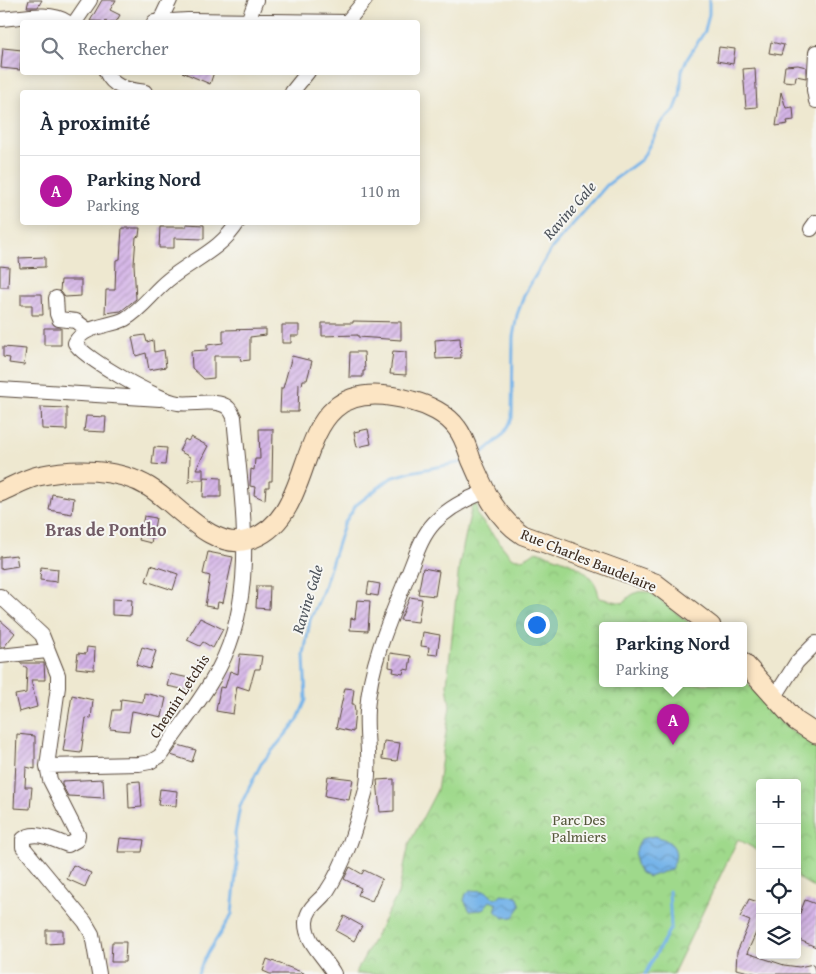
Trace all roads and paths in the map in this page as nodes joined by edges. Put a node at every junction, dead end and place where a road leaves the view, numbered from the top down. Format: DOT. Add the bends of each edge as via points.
graph roads {
  1 [pos="90,0"];
  2 [pos="170,0"];
  3 [pos="256,0"];
  4 [pos="365,0"];
  5 [pos="0,19"];
  6 [pos="64,20"];
  7 [pos="76,20"];
  8 [pos="158,20"];
  9 [pos="248,20"];
  10 [pos="350,20"];
  11 [pos="816,52"];
  12 [pos="108,75"];
  13 [pos="306,75"];
  14 [pos="132,90"];
  15 [pos="294,90"];
  16 [pos="816,101"];
  17 [pos="234,225"];
  18 [pos="56,298"];
  19 [pos="88,330"];
  20 [pos="0,389"];
  21 [pos="163,399"];
  22 [pos="0,492"];
  23 [pos="485,492"];
  24 [pos="245,541"];
  25 [pos="0,596"];
  26 [pos="706,622"];
  27 [pos="816,643"];
  28 [pos="47,651"];
  29 [pos="0,656"];
  30 [pos="747,667"];
  31 [pos="774,698"];
  32 [pos="816,734"];
  33 [pos="46,766"];
  34 [pos="99,974"];
  35 [pos="334,974"];
  1 -- 7 [label="street"];
  2 -- 8 [label="street"];
  3 -- 9 [label="street"];
  4 -- 10 [label="street"];
  5 -- 6 [label="street" via="47,16"];
  11 -- 16 [label="street"];
  12 -- 14 [label="street" via="120,88"];
  13 -- 15 [label="street"];
  17 -- 19 [label="street" via="215,249 170,278 134,312 115,323"];
  18 -- 19 [label="street" via="59,319 76,321"];
  19 -- 21 [label="street" via="75,343 84,354"];
  20 -- 21 [label="street"];
  21 -- 24 [label="street, Chemin Letchis" via="177,403 217,403 231,411"];
  22 -- 24 [label="main road, Rue Charles Baudelaire" via="36,476 64,472 94,471 126,476 148,486 217,538"];
  23 -- 24 [label="main road, Rue Charles Baudelaire" via="456,427 438,411 413,401 376,393 362,394 341,404 323,424 282,519 262,536"];
  23 -- 26 [label="main road, Rue Charles Baudelaire" via="511,528 655,584"];
  23 -- 35 [label="street" via="448,510 422,539 382,640 367,711 365,794 347,850 329,888 311,907 306,923 310,938"];
  24 -- 33 [label="street, Chemin Letchis" via="238,619 233,635 219,668 160,756 139,764"];
  25 -- 28 [label="street" via="37,629"];
  27 -- 31 [label="street" via="797,662"];
  28 -- 29 [label="street"];
  28 -- 33 [label="street" via="58,675"];
  30 -- 31 [label="main road"];
  31 -- 32 [label="main road" via="796,721"];
  33 -- 34 [label="street" via="76,830 77,840 68,845 30,835 23,839 23,847 85,922 92,934"];
}
